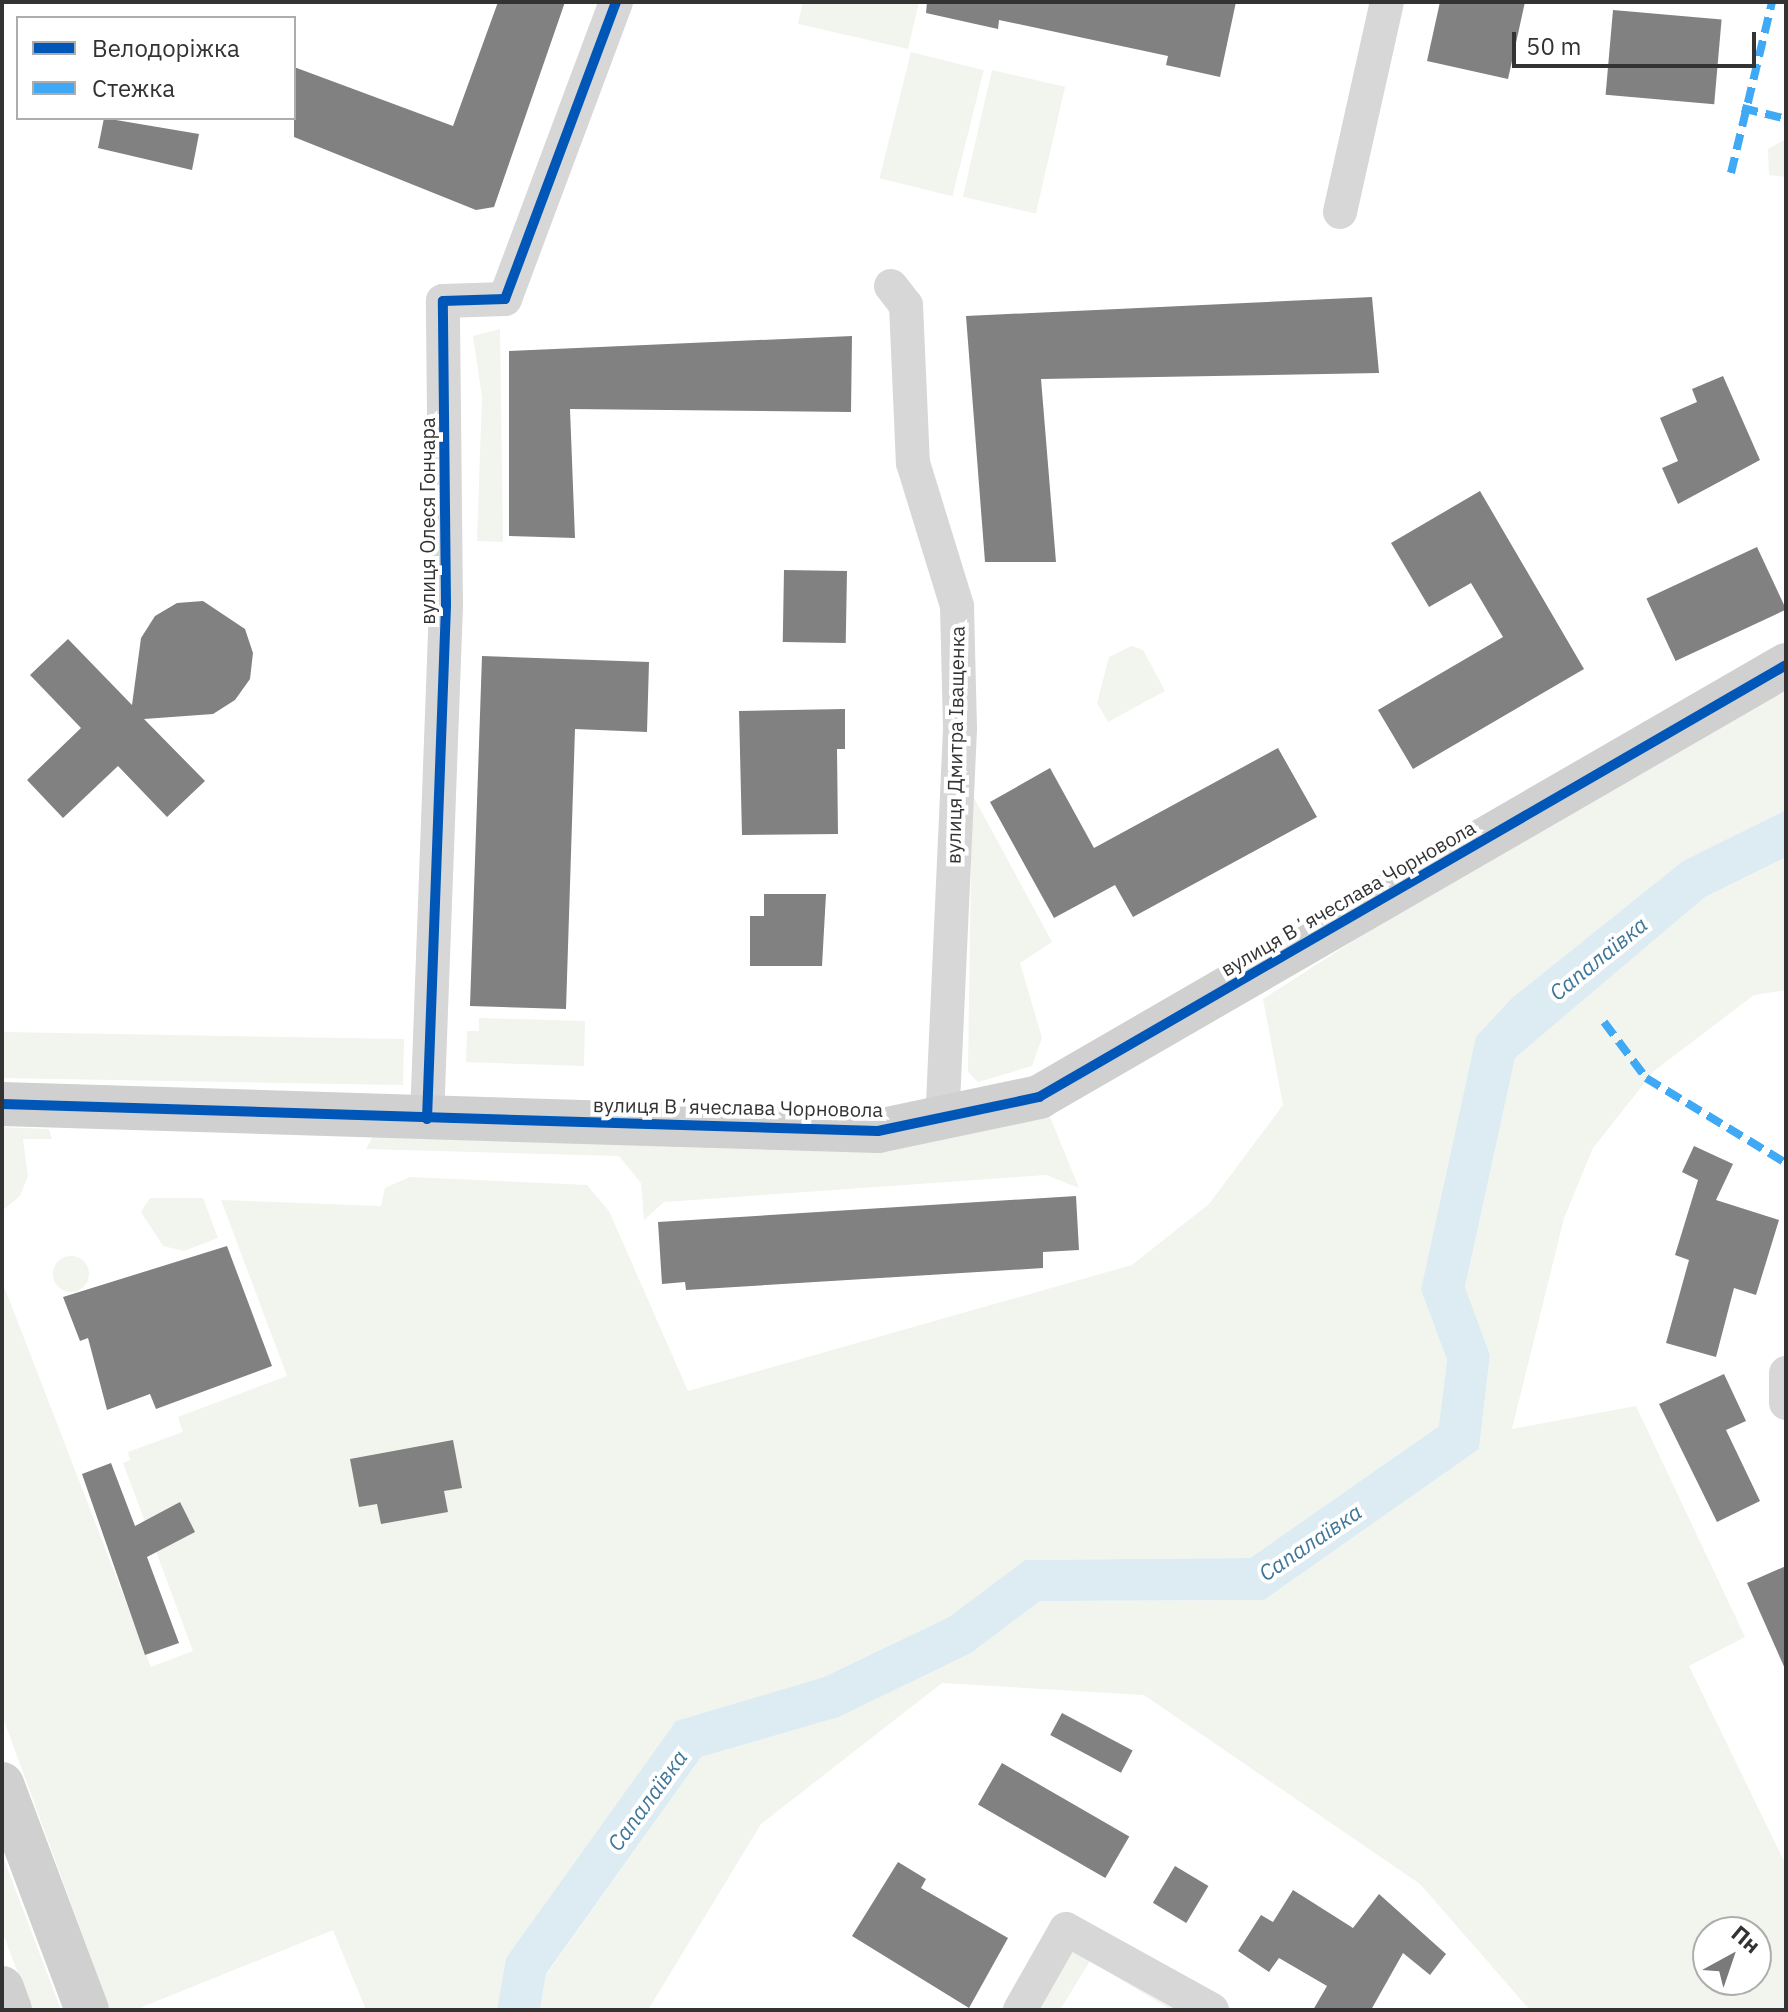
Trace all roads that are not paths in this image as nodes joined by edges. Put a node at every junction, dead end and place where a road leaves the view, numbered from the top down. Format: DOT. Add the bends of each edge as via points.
graph roads {
  1 [pos="616,2"];
  2 [pos="1387,2"];
  3 [pos="1340,212"];
  4 [pos="891,286"];
  5 [pos="1786,665"];
  6 [pos="2,1104"];
  7 [pos="427,1119"];
  8 [pos="942,1119"];
  9 [pos="1786,1373"];
  10 [pos="1786,1403"];
  11 [pos="2,1784"];
  12 [pos="2,1988"];
  13 [pos="10,2010"];
  14 [pos="87,2010"];
  15 [pos="1020,2010"];
  16 [pos="1212,2010"];
  1 -- 7 [label="street, вулиця Олеся Гончара" via="505,299 443,301 446,605"];
  2 -- 3 [label="street"];
  4 -- 8 [label="street, вулиця Дмитра Іващенка" via="906,305 913,463 957,606 960,729"];
  5 -- 8 [label="street, вулиця Вʼячеслава Чорновола" via="1039,1097"];
  6 -- 7 [label="street, вулиця Вʼячеслава Чорновола"];
  7 -- 8 [label="street, вулиця Вʼячеслава Чорновола" via="878,1131"];
  9 -- 10 [label="street"];
  11 -- 14 [label="street"];
  12 -- 13 [label="street"];
  15 -- 16 [label="street" via="1066,1929"];
}
